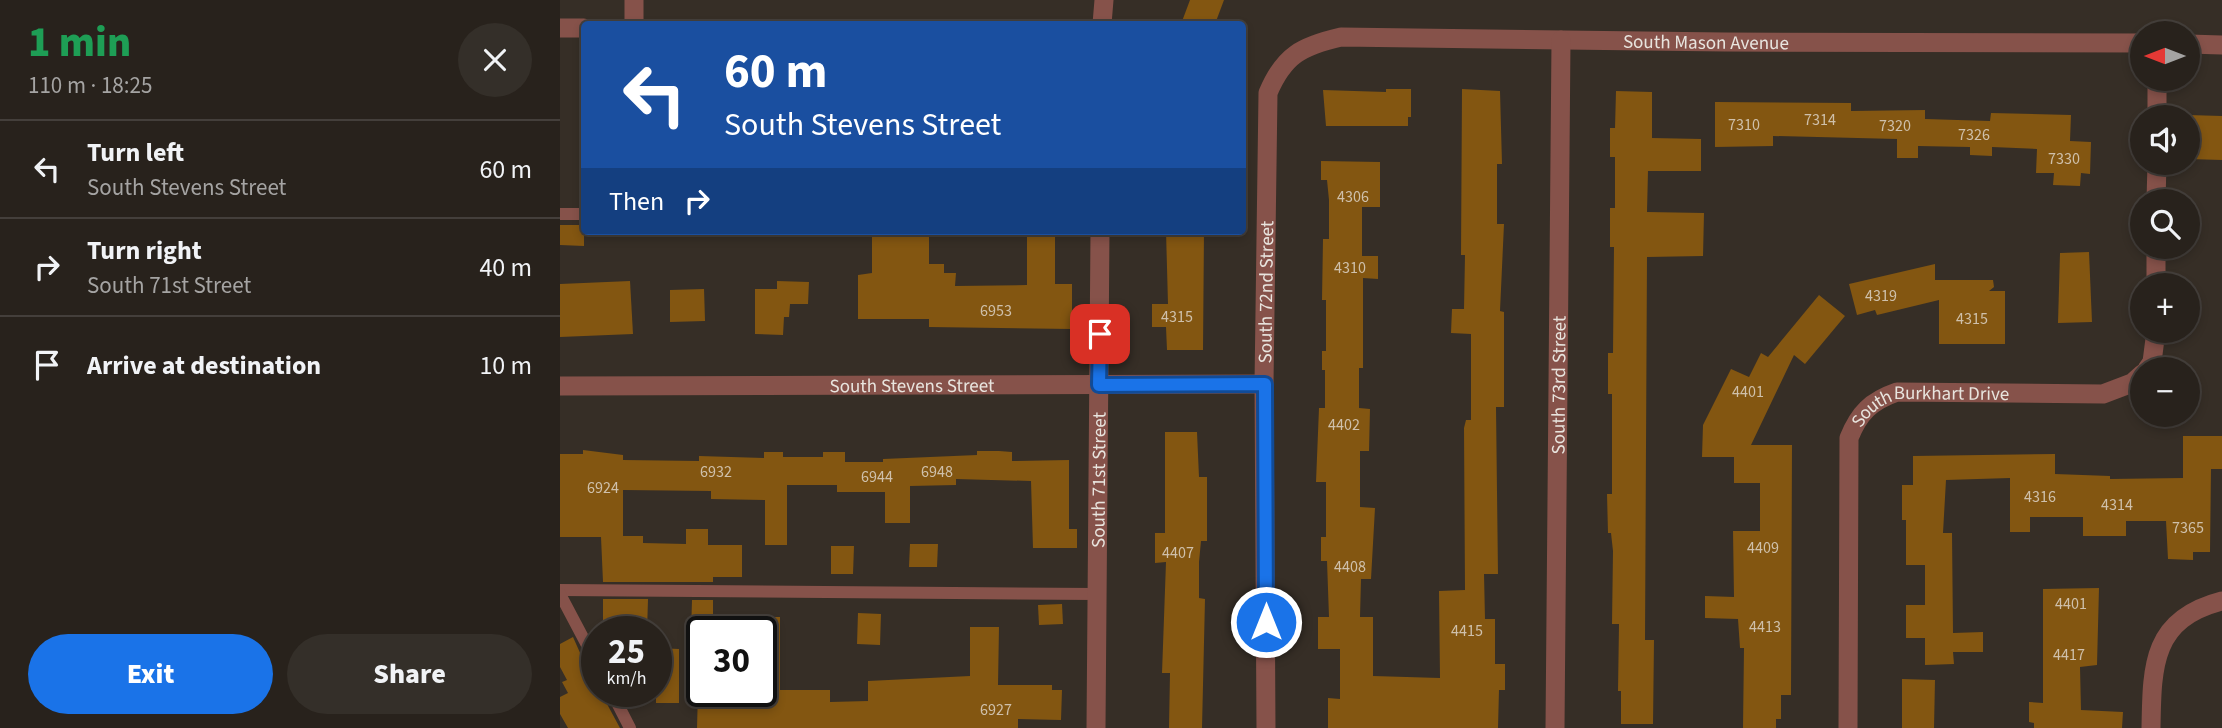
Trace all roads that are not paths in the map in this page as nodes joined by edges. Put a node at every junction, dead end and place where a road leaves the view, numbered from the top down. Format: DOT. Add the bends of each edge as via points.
graph roads {
  1 [pos="634,0"];
  2 [pos="1104,0"];
  3 [pos="634,21"];
  4 [pos="1102,21"];
  5 [pos="560,28"];
  6 [pos="581,28"];
  7 [pos="1561,40"];
  8 [pos="2130,43"];
  9 [pos="2200,44"];
  10 [pos="2222,45"];
  11 [pos="1279,67"];
  12 [pos="560,214"];
  13 [pos="581,214"];
  14 [pos="1100,235"];
  15 [pos="1265,384"];
  16 [pos="2130,384"];
  17 [pos="1099,385"];
  18 [pos="560,386"];
  19 [pos="560,592"];
  20 [pos="1097,594"];
  21 [pos="2222,601"];
  22 [pos="581,633"];
  23 [pos="619,707"];
  24 [pos="630,728"];
  25 [pos="1096,728"];
  26 [pos="1266,728"];
  27 [pos="1555,728"];
  28 [pos="1847,728"];
  29 [pos="2151,728"];
  1 -- 3 [label="street"];
  2 -- 4 [label="street"];
  5 -- 6 [label="street"];
  7 -- 8 [label="street, South Mason Avenue"];
  7 -- 11 [label="street, South Mason Avenue" via="1341,37 1303,48"];
  7 -- 27 [label="street, South 73rd Street"];
  9 -- 10 [label="street"];
  11 -- 15 [label="street, South 72nd Street" via="1268,93"];
  12 -- 13 [label="lane"];
  14 -- 17 [label="street, South 71st Street"];
  15 -- 17 [label="street, South Stevens Street"];
  15 -- 26 [label="street, South 72nd Street"];
  16 -- 28 [label="street, South Burkhart Drive" via="2103,394 1897,392 1878,398 1857,418 1849,438"];
  17 -- 18 [label="street, South Stevens Street"];
  17 -- 20 [label="street, South 71st Street"];
  19 -- 20 [label="lane"];
  19 -- 22 [label="lane"];
  20 -- 25 [label="street, South 71st Street"];
  21 -- 29 [label="street" via="2175,623 2162,643 2153,673"];
  23 -- 24 [label="lane"];
}
